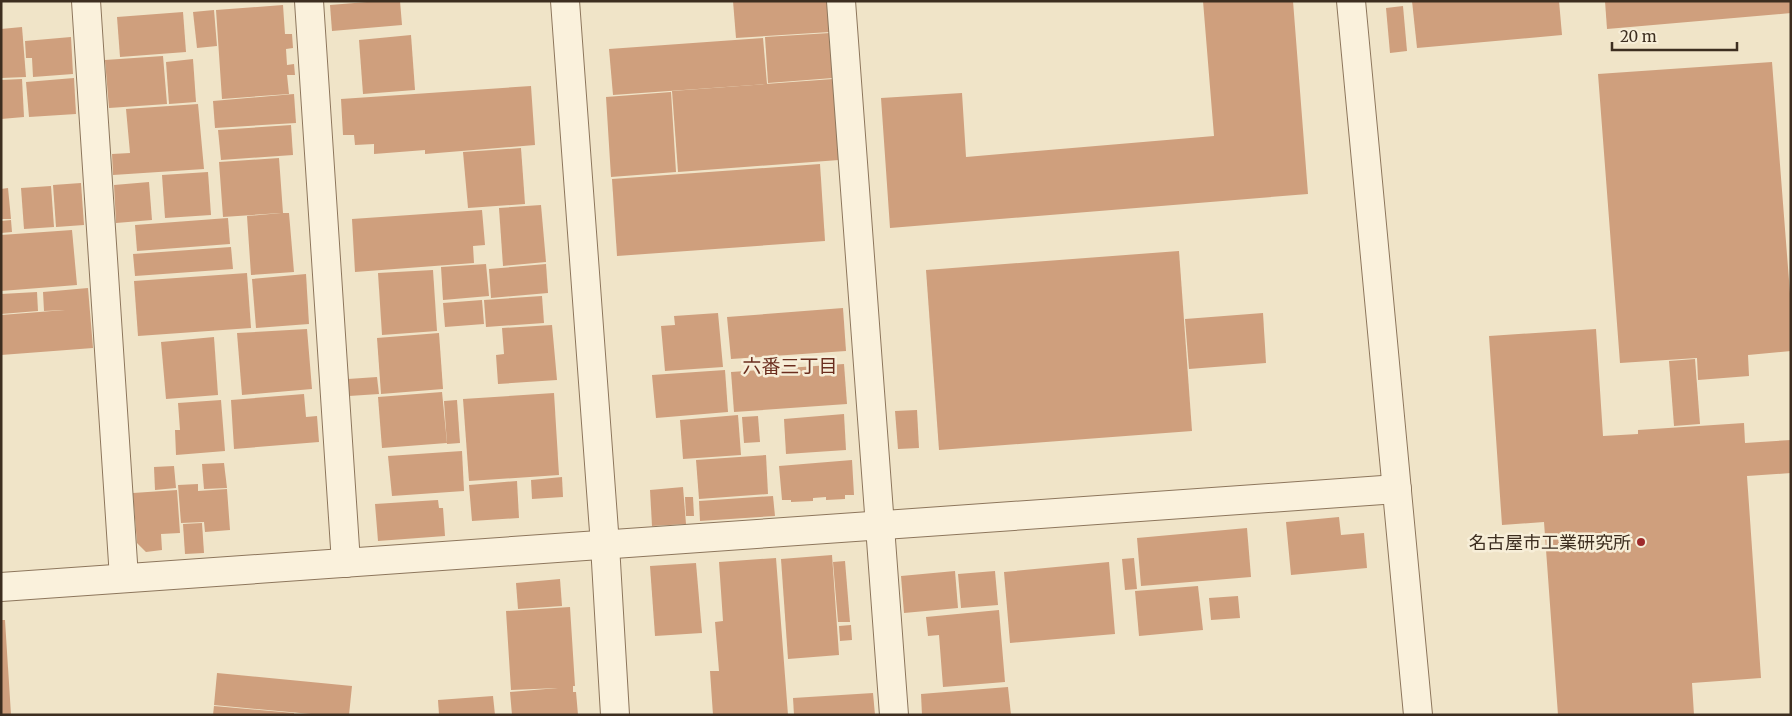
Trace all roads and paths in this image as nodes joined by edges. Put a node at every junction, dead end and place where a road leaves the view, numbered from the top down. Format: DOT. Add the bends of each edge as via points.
graph roads {
  1 [pos="86,1"];
  2 [pos="309,1"];
  3 [pos="565,1"];
  4 [pos="841,1"];
  5 [pos="1351,1"];
  6 [pos="1397,489"];
  7 [pos="880,525"];
  8 [pos="605,545"];
  9 [pos="346,563"];
  10 [pos="124,578"];
  11 [pos="1,586"];
  12 [pos="615,715"];
  13 [pos="894,715"];
  14 [pos="1418,715"];
  1 -- 10 [label="street"];
  2 -- 9 [label="street"];
  3 -- 8 [label="street"];
  4 -- 7 [label="street"];
  5 -- 6 [label="street"];
  6 -- 7 [label="street"];
  6 -- 14 [label="street"];
  7 -- 8 [label="street"];
  7 -- 13 [label="street"];
  8 -- 9 [label="street"];
  8 -- 12 [label="street"];
  9 -- 10 [label="street"];
  10 -- 11 [label="street"];
}
